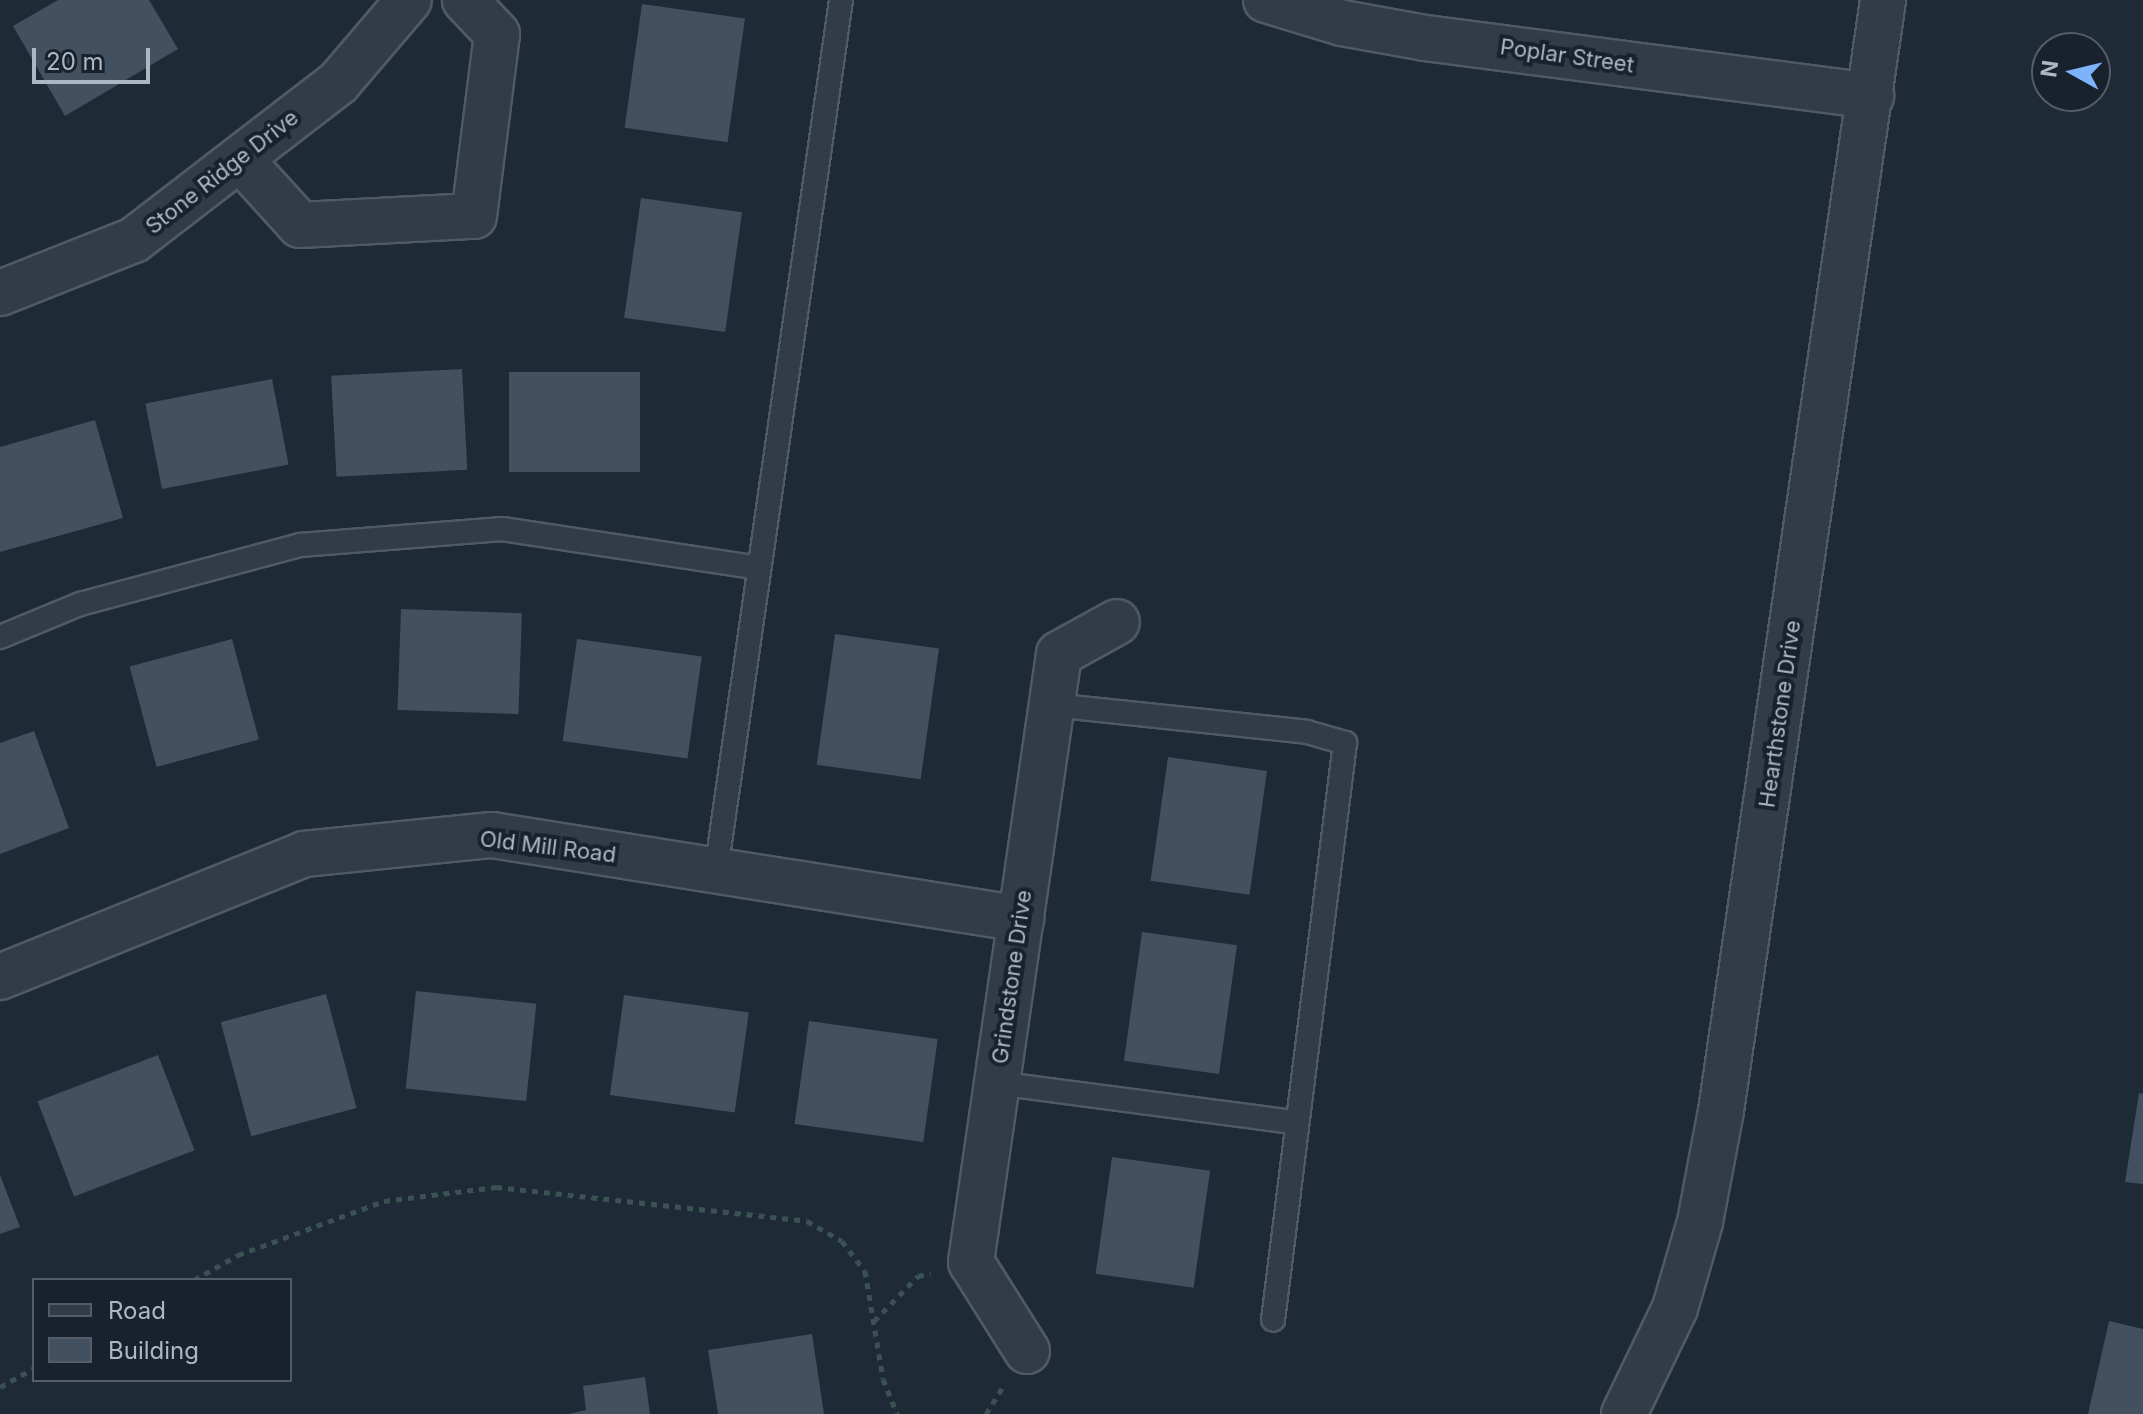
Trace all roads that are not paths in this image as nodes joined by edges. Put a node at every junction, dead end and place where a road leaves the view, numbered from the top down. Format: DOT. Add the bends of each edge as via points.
graph roads {
  1 [pos="409,0"];
  2 [pos="465,0"];
  3 [pos="841,0"];
  4 [pos="1266,0"];
  5 [pos="1883,0"];
  6 [pos="1871,96"];
  7 [pos="240,159"];
  8 [pos="0,293"];
  9 [pos="759,568"];
  10 [pos="1117,622"];
  11 [pos="0,637"];
  12 [pos="1052,705"];
  13 [pos="716,871"];
  14 [pos="1021,919"];
  15 [pos="0,977"];
  16 [pos="997,1083"];
  17 [pos="1295,1122"];
  18 [pos="1273,1320"];
  19 [pos="1027,1351"];
  20 [pos="1624,1414"];
  1 -- 7 [label="street, Stone Ridge Drive" via="338,83"];
  2 -- 7 [label="street" via="497,34 474,216 300,225"];
  3 -- 9 [label="lane"];
  4 -- 6 [label="street, Poplar Street" via="1342,23 1425,38"];
  5 -- 6 [label="street, Hearthstone Drive"];
  6 -- 20 [label="street, Hearthstone Drive" via="1721,1111 1700,1222 1675,1308"];
  7 -- 8 [label="street, Stone Ridge Drive" via="134,240"];
  9 -- 11 [label="lane" via="502,529 300,545 80,604"];
  9 -- 13 [label="lane"];
  10 -- 12 [label="street, Grindstone Drive" via="1059,654"];
  12 -- 14 [label="street, Grindstone Drive"];
  12 -- 17 [label="lane" via="1307,732 1345,743"];
  13 -- 14 [label="street, Old Mill Road"];
  13 -- 15 [label="street, Old Mill Road" via="492,835 304,854"];
  14 -- 16 [label="street, Grindstone Drive"];
  16 -- 17 [label="lane"];
  16 -- 19 [label="street, Grindstone Drive" via="971,1262"];
  17 -- 18 [label="lane"];
}
